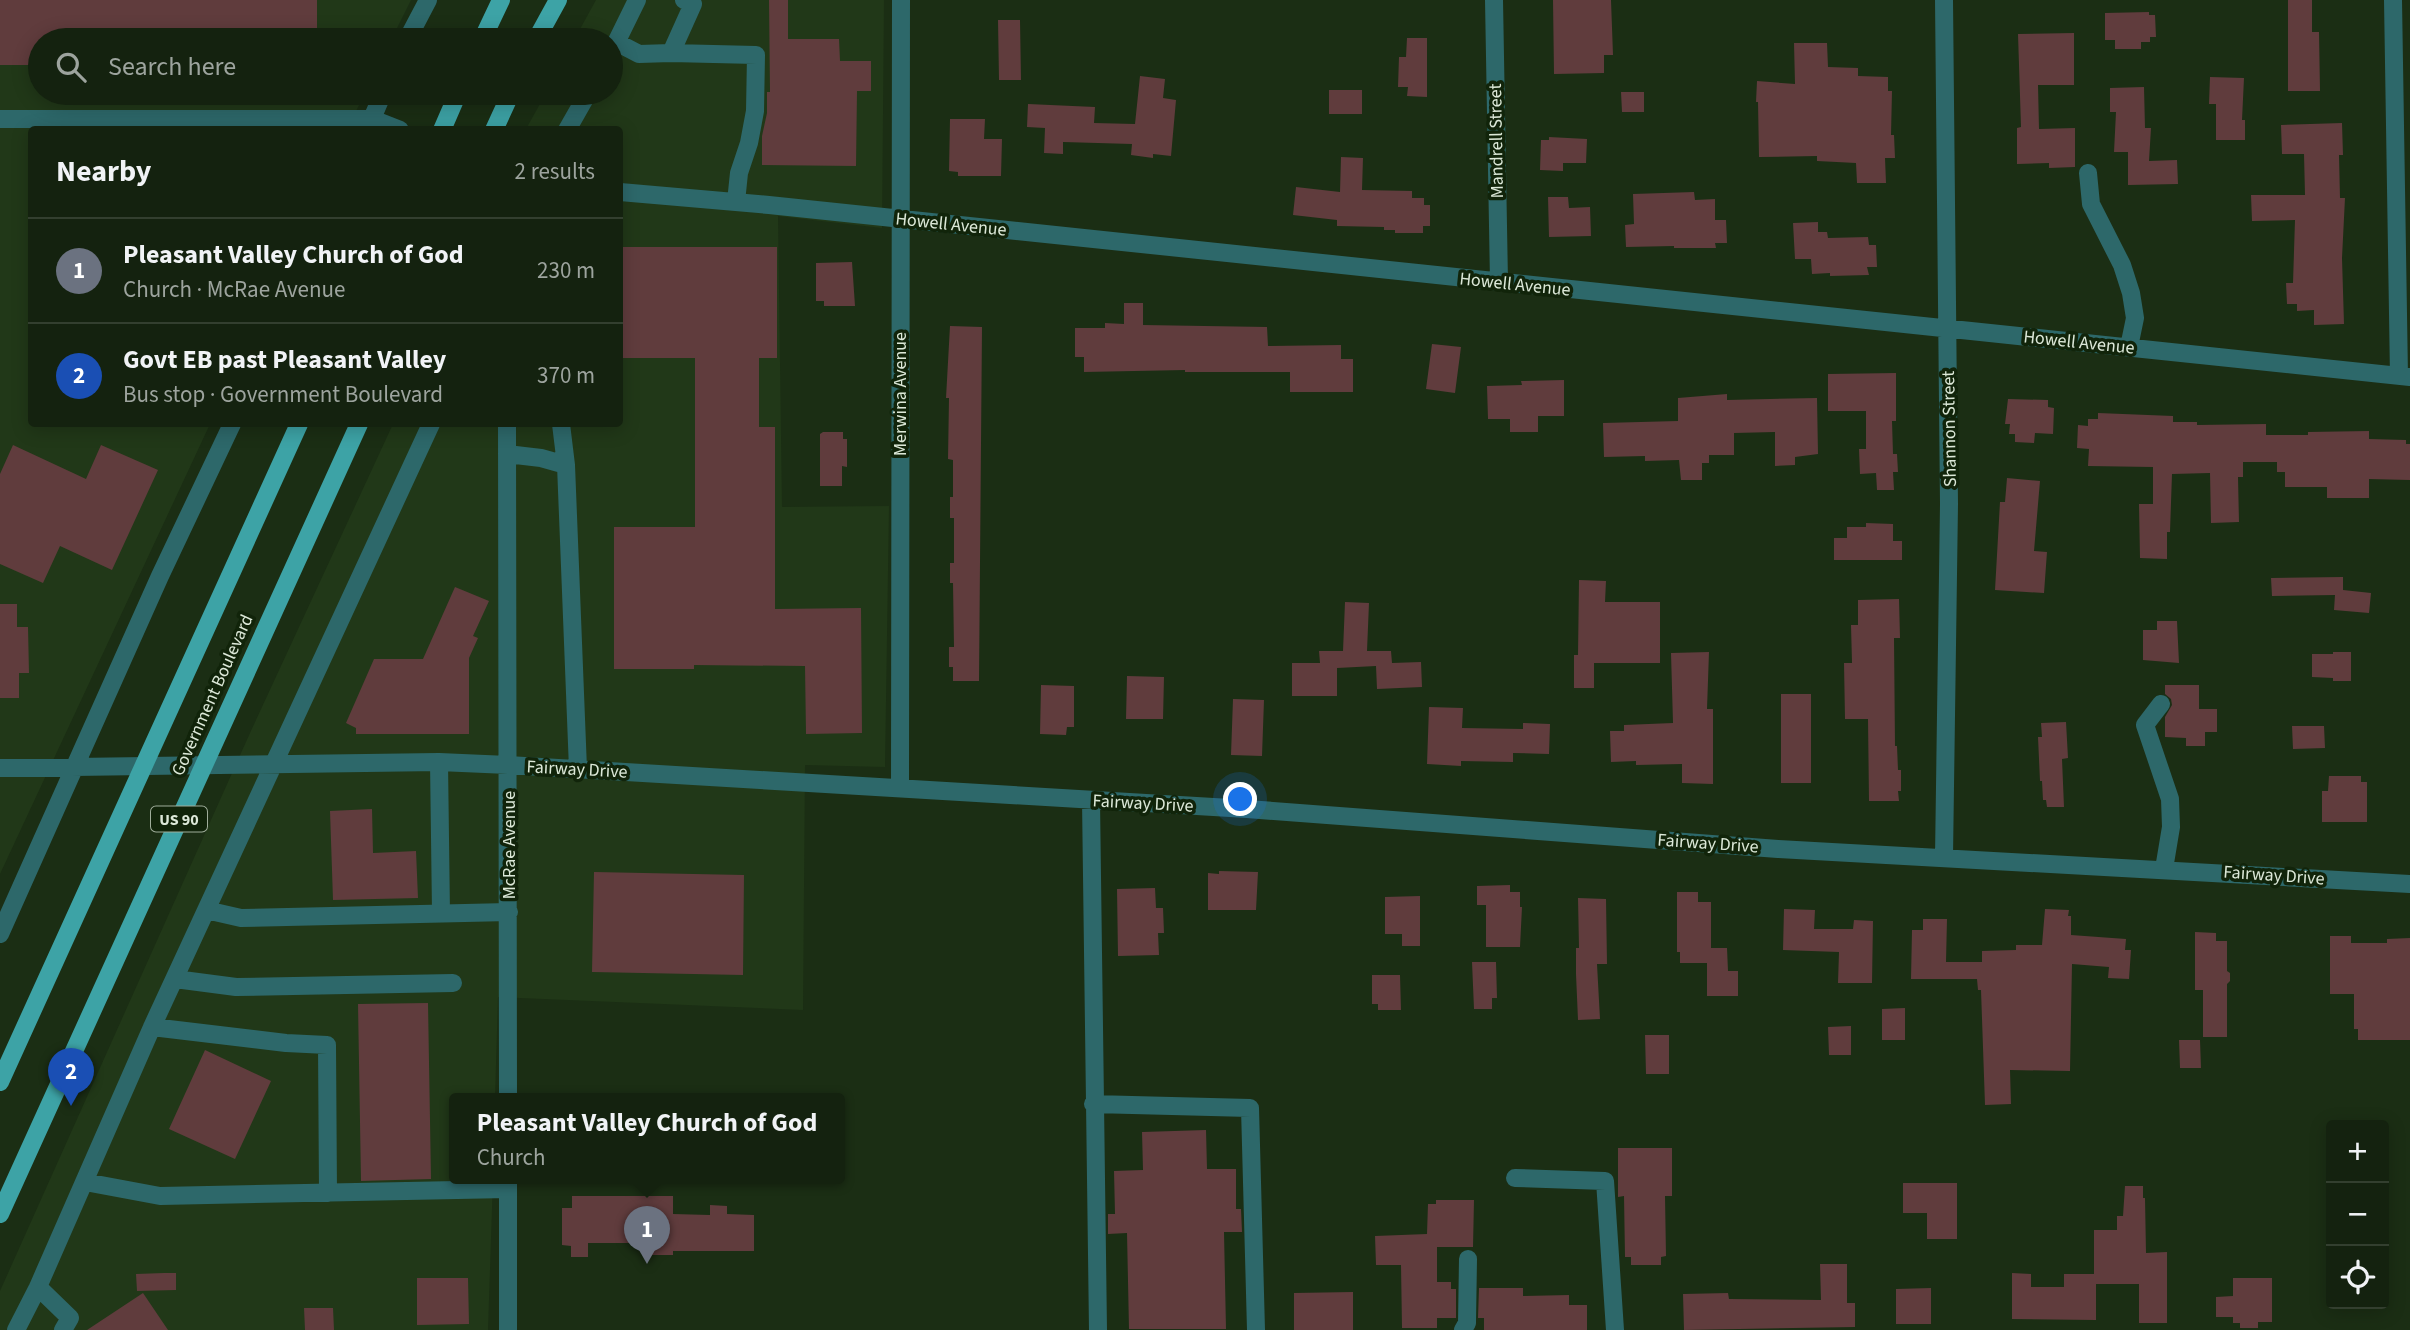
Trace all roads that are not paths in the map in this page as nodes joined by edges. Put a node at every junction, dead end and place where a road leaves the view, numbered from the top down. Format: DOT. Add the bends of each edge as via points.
graph roads {
  1 [pos="428,0"];
  2 [pos="501,0"];
  3 [pos="558,0"];
  4 [pos="637,0"];
  5 [pos="684,0"];
  6 [pos="901,0"];
  7 [pos="1494,0"];
  8 [pos="1944,0"];
  9 [pos="2399,1"];
  10 [pos="413,28"];
  11 [pos="488,28"];
  12 [pos="543,28"];
  13 [pos="623,28"];
  14 [pos="623,50"];
  15 [pos="671,53"];
  16 [pos="378,105"];
  17 [pos="453,105"];
  18 [pos="505,105"];
  19 [pos="581,105"];
  20 [pos="0,119"];
  21 [pos="370,124"];
  22 [pos="444,126"];
  23 [pos="496,126"];
  24 [pos="569,126"];
  25 [pos="2088,173"];
  26 [pos="623,192"];
  27 [pos="736,202"];
  28 [pos="900,219"];
  29 [pos="1499,282"];
  30 [pos="1948,328"];
  31 [pos="2129,347"];
  32 [pos="2404,376"];
  33 [pos="231,427"];
  34 [pos="298,427"];
  35 [pos="358,427"];
  36 [pos="429,427"];
  37 [pos="507,427"];
  38 [pos="561,427"];
  39 [pos="507,454"];
  40 [pos="566,465"];
  41 [pos="2161,705"];
  42 [pos="439,762"];
  43 [pos="204,764"];
  44 [pos="274,764"];
  45 [pos="146,765"];
  46 [pos="508,765"];
  47 [pos="76,766"];
  48 [pos="0,768"];
  49 [pos="578,769"];
  50 [pos="901,788"];
  51 [pos="1091,800"];
  52 [pos="1944,857"];
  53 [pos="2164,869"];
  54 [pos="2410,884"];
  55 [pos="206,910"];
  56 [pos="509,912"];
  57 [pos="441,913"];
  58 [pos="0,934"];
  59 [pos="175,979"];
  60 [pos="453,983"];
  61 [pos="152,1027"];
  62 [pos="0,1082"];
  63 [pos="508,1093"];
  64 [pos="1093,1104"];
  65 [pos="1516,1178"];
  66 [pos="85,1182"];
  67 [pos="490,1184"];
  68 [pos="508,1184"];
  69 [pos="328,1193"];
  70 [pos="0,1214"];
  71 [pos="1468,1259"];
  72 [pos="38,1287"];
  73 [pos="16,1330"];
  74 [pos="63,1330"];
  75 [pos="508,1330"];
  76 [pos="1098,1330"];
  77 [pos="1256,1330"];
  78 [pos="1463,1330"];
  79 [pos="1615,1330"];
  1 -- 10 [label="street"];
  2 -- 11 [label="main road"];
  3 -- 12 [label="main road"];
  4 -- 13 [label="street"];
  5 -- 15 [label="street" via="693,4"];
  6 -- 28 [label="street, Merwina Avenue"];
  7 -- 29 [label="street, Mandrell Street"];
  8 -- 30 [label="street, Shannon Street"];
  9 -- 32 [label="street"];
  14 -- 15 [label="street"];
  15 -- 27 [label="street" via="756,55 755,111"];
  16 -- 21 [label="street"];
  17 -- 22 [label="main road"];
  18 -- 23 [label="main road"];
  19 -- 24 [label="street"];
  20 -- 21 [label="street"];
  25 -- 31 [label="street" via="2091,204 2131,293 2135,318"];
  26 -- 27 [label="street, Howell Avenue"];
  27 -- 28 [label="street, Howell Avenue"];
  28 -- 29 [label="street, Howell Avenue"];
  28 -- 50 [label="street, Merwina Avenue"];
  29 -- 30 [label="street, Howell Avenue"];
  30 -- 31 [label="street, Howell Avenue"];
  30 -- 52 [label="street, Shannon Street"];
  31 -- 32 [label="street, Howell Avenue"];
  33 -- 47 [label="street"];
  34 -- 45 [label="main road, Government Boulevard / US 90"];
  35 -- 43 [label="main road, Government Boulevard / US 90"];
  36 -- 44 [label="street"];
  37 -- 39 [label="street, McRae Avenue"];
  38 -- 40 [label="street"];
  39 -- 40 [label="street"];
  39 -- 46 [label="street, McRae Avenue"];
  40 -- 49 [label="street"];
  41 -- 53 [label="street" via="2145,724 2170,799"];
  42 -- 44 [label="street, Fairway Drive"];
  42 -- 46 [label="street, Fairway Drive"];
  42 -- 57 [label="street"];
  43 -- 44 [label="street, Fairway Drive"];
  43 -- 45 [label="street, Fairway Drive"];
  43 -- 70 [label="main road, Government Boulevard / US 90"];
  44 -- 55 [label="street"];
  45 -- 47 [label="street, Fairway Drive"];
  45 -- 62 [label="main road, Government Boulevard / US 90"];
  46 -- 49 [label="street, Fairway Drive"];
  46 -- 56 [label="street, McRae Avenue"];
  47 -- 48 [label="street, Fairway Drive"];
  47 -- 58 [label="street"];
  49 -- 50 [label="street, Fairway Drive"];
  50 -- 51 [label="street, Fairway Drive"];
  51 -- 52 [label="street, Fairway Drive"];
  51 -- 64 [label="street"];
  52 -- 53 [label="street, Fairway Drive"];
  53 -- 54 [label="street, Fairway Drive"];
  55 -- 57 [label="street" via="241,918"];
  55 -- 59 [label="street"];
  56 -- 57 [label="street"];
  56 -- 63 [label="street, McRae Avenue"];
  59 -- 60 [label="street" via="236,987"];
  59 -- 61 [label="street"];
  61 -- 66 [label="street"];
  61 -- 69 [label="street" via="327,1045"];
  64 -- 76 [label="street"];
  64 -- 77 [label="street" via="1250,1108"];
  65 -- 79 [label="street" via="1605,1181"];
  66 -- 69 [label="street" via="160,1196"];
  66 -- 72 [label="street"];
  67 -- 69 [label="street"];
  68 -- 75 [label="street"];
  71 -- 78 [label="street"];
  72 -- 73 [label="street"];
  72 -- 74 [label="street" via="70,1318"];
}
